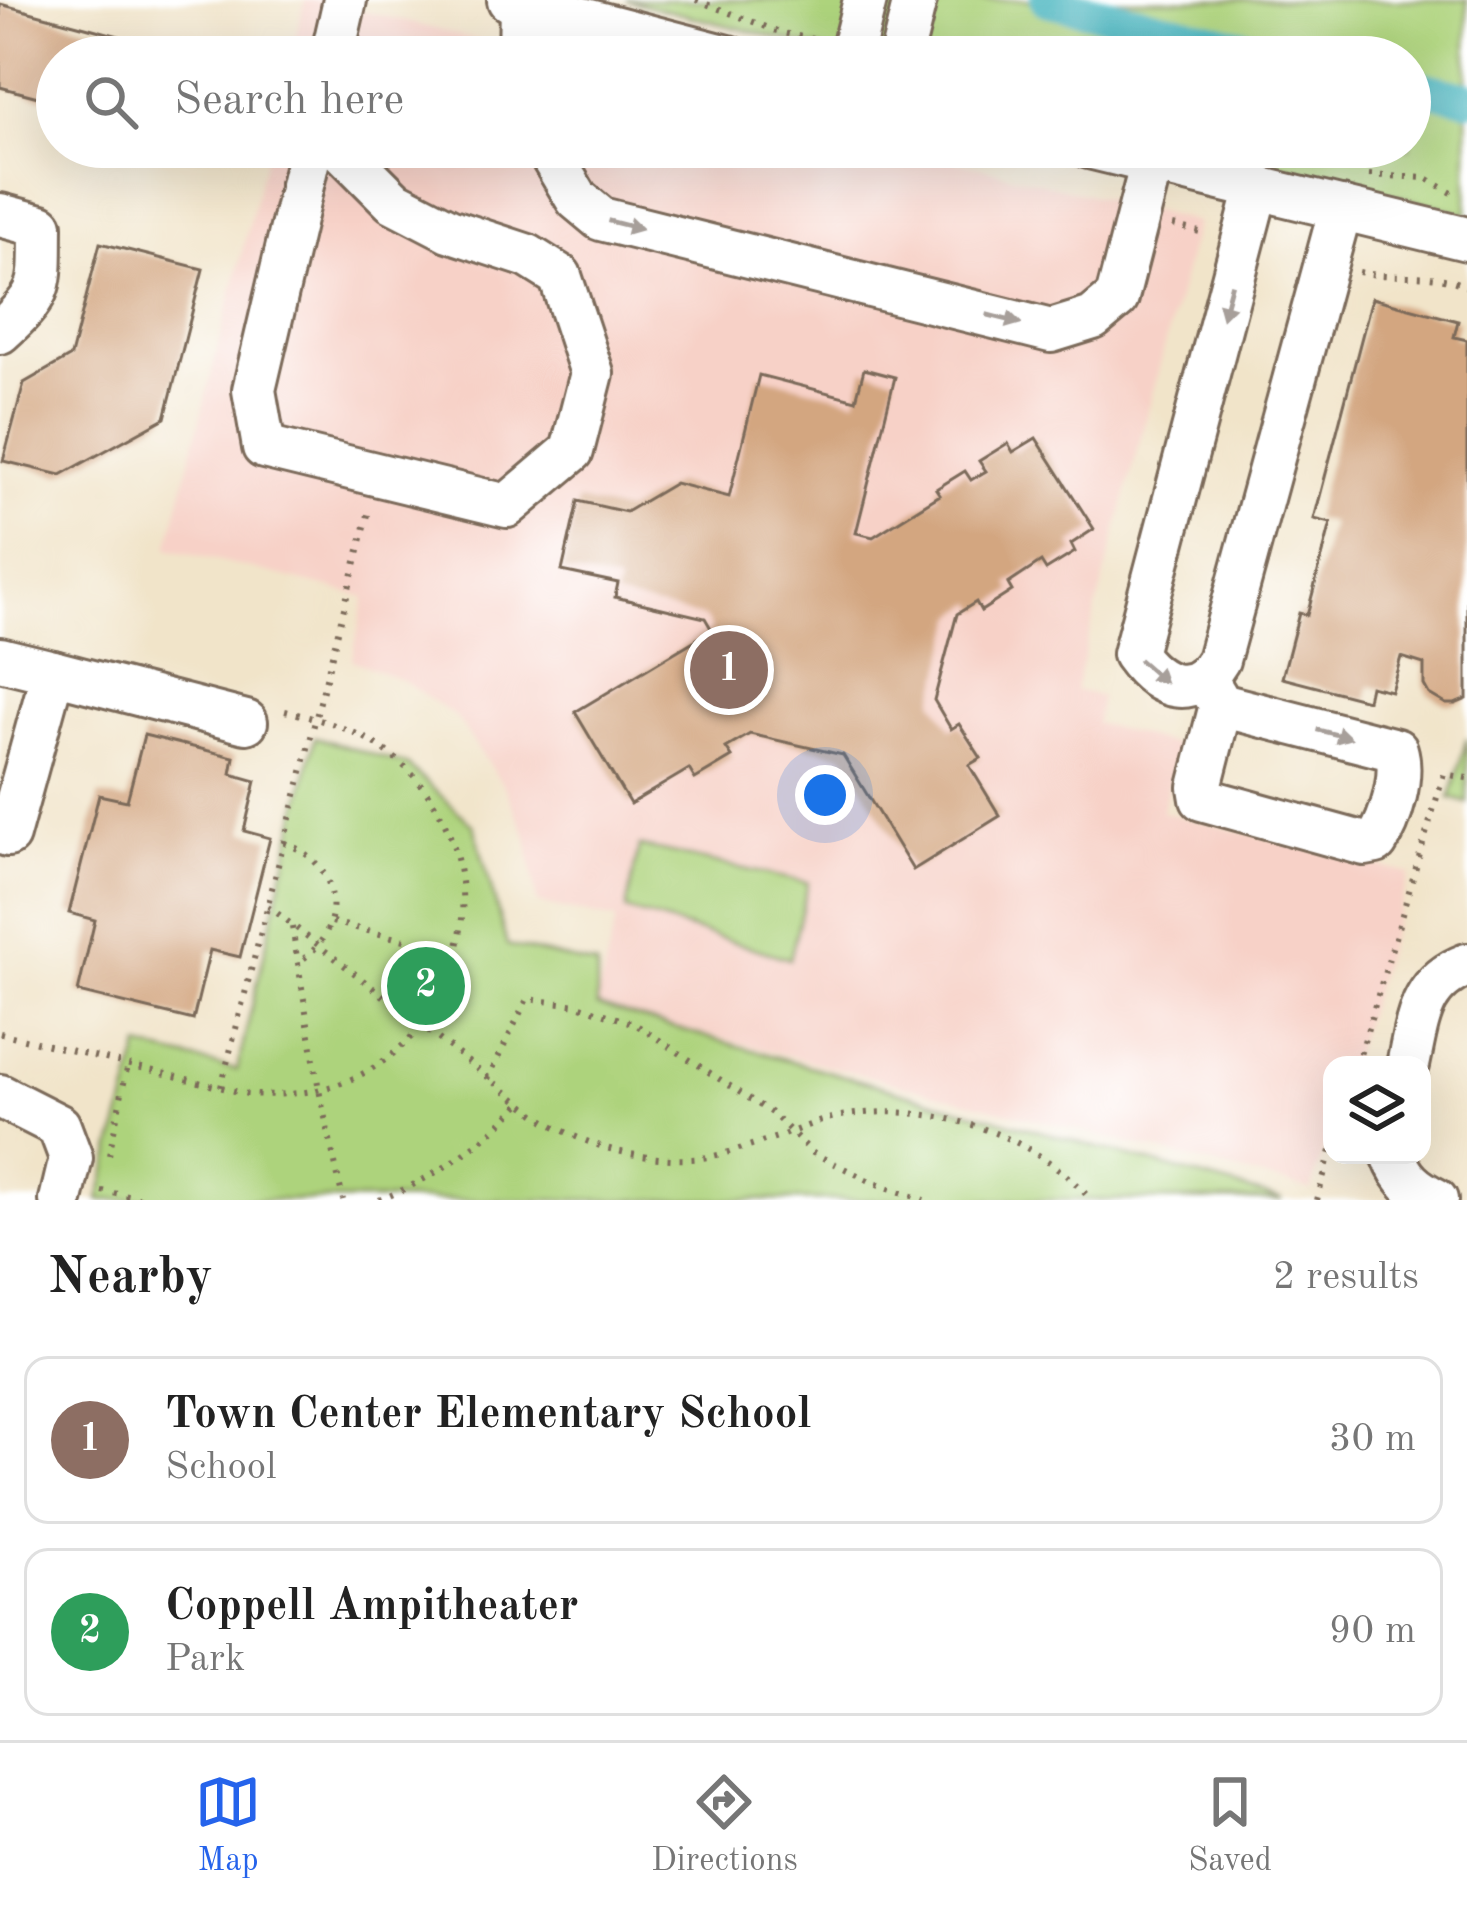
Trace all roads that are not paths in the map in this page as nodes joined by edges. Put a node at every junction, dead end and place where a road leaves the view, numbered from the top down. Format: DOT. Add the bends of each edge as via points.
graph roads {
  1 [pos="345,0"];
  2 [pos="514,2"];
  3 [pos="337,36"];
  4 [pos="518,36"];
  5 [pos="646,36"];
  6 [pos="306,168"];
  7 [pos="360,168"];
  8 [pos="559,168"];
  9 [pos="1151,168"];
  10 [pos="1173,168"];
  11 [pos="1257,188"];
  12 [pos="1352,192"];
  13 [pos="0,215"];
  14 [pos="1467,239"];
  15 [pos="0,332"];
  16 [pos="0,658"];
  17 [pos="53,672"];
  18 [pos="1214,693"];
  19 [pos="242,721"];
  20 [pos="3,845"];
  21 [pos="1467,965"];
  22 [pos="1411,1056"];
  23 [pos="0,1096"];
  24 [pos="1397,1164"];
  25 [pos="81,1196"];
  26 [pos="1436,1200"];
  1 -- 3 [label="street"];
  2 -- 4 [label="street"];
  2 -- 5 [label="street"];
  6 -- 7 [label="street" via="254,390 264,447 507,506 572,451 592,373 560,276 393,201"];
  8 -- 9 [label="street, one-way" via="601,219 1051,331 1093,318 1117,298"];
  10 -- 11 [label="street"];
  11 -- 12 [label="street"];
  11 -- 18 [label="street, one-way" via="1134,655 1165,684"];
  12 -- 14 [label="street"];
  12 -- 18 [label="street"];
  13 -- 15 [label="street" via="40,226 34,300"];
  16 -- 17 [label="street"];
  17 -- 19 [label="street"];
  17 -- 20 [label="street"];
  18 -- 18 [label="street, one-way" via="1396,750 1400,765 1376,842 1202,799"];
  21 -- 22 [label="street" via="1443,974 1428,994"];
  23 -- 25 [label="street" via="59,1126"];
  24 -- 26 [label="street" via="1414,1189"];
}
